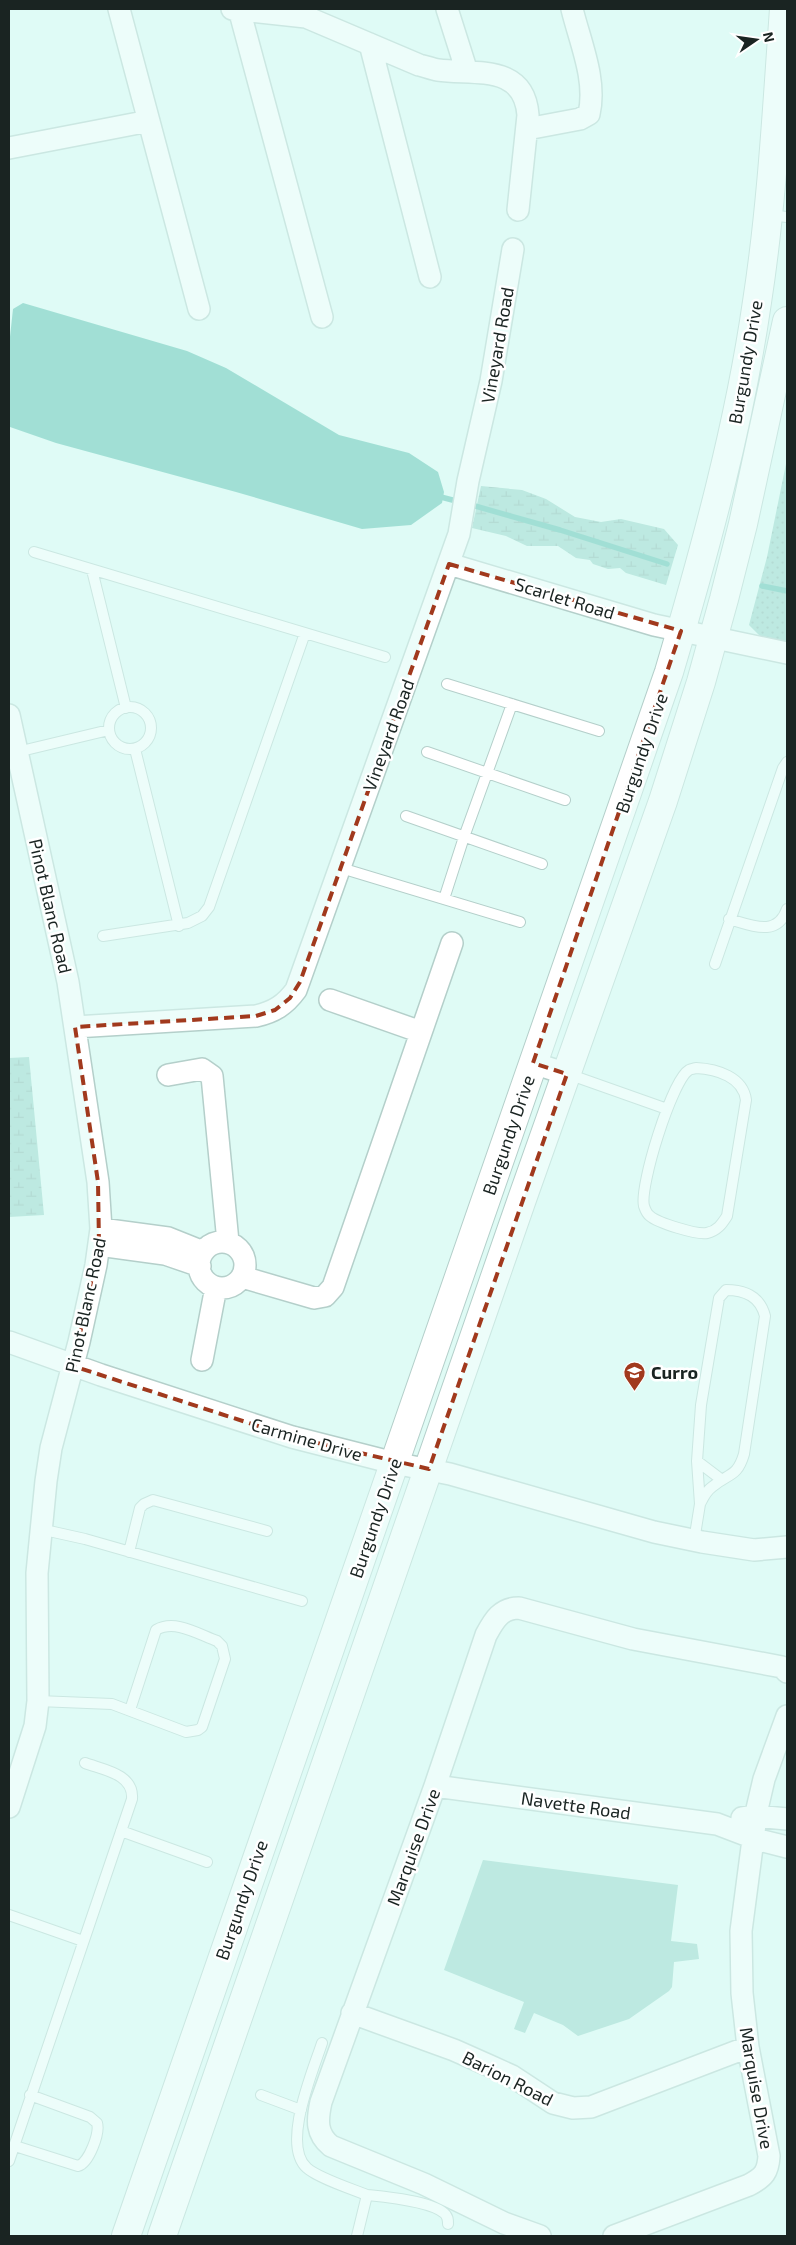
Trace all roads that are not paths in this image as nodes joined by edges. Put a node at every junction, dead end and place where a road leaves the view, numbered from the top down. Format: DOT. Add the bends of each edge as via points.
graph roads {
  1 [pos="119,9"];
  2 [pos="232,9"];
  3 [pos="239,9"];
  4 [pos="447,9"];
  5 [pos="572,9"];
  6 [pos="784,9"];
  7 [pos="266,10"];
  8 [pos="370,44"];
  9 [pos="467,72"];
  10 [pos="149,121"];
  11 [pos="527,129"];
  12 [pos="9,148"];
  13 [pos="518,210"];
  14 [pos="777,216"];
  15 [pos="513,250"];
  16 [pos="430,277"];
  17 [pos="199,309"];
  18 [pos="322,317"];
  19 [pos="787,321"];
  20 [pos="34,552"];
  21 [pos="449,564"];
  22 [pos="92,570"];
  23 [pos="681,631"];
  24 [pos="305,634"];
  25 [pos="713,638"];
  26 [pos="787,653"];
  27 [pos="385,657"];
  28 [pos="447,684"];
  29 [pos="512,704"];
  30 [pos="126,708"];
  31 [pos="9,715"];
  32 [pos="110,730"];
  33 [pos="599,731"];
  34 [pos="135,748"];
  35 [pos="17,752"];
  36 [pos="427,752"];
  37 [pos="787,762"];
  38 [pos="487,772"];
  39 [pos="565,800"];
  40 [pos="406,816"];
  41 [pos="464,836"];
  42 [pos="542,864"];
  43 [pos="341,868"];
  44 [pos="444,899"];
  45 [pos="787,909"];
  46 [pos="729,919"];
  47 [pos="520,922"];
  48 [pos="179,926"];
  49 [pos="103,936"];
  50 [pos="452,943"];
  51 [pos="716,964"];
  52 [pos="330,1000"];
  53 [pos="75,1027"];
  54 [pos="421,1032"];
  55 [pos="534,1062"];
  56 [pos="567,1074"];
  57 [pos="168,1075"];
  58 [pos="667,1109"];
  59 [pos="100,1237"];
  60 [pos="228,1242"];
  61 [pos="201,1259"];
  62 [pos="242,1277"];
  63 [pos="216,1287"];
  64 [pos="9,1342"];
  65 [pos="202,1360"];
  66 [pos="73,1366"];
  67 [pos="697,1461"];
  68 [pos="394,1463"];
  69 [pos="428,1469"];
  70 [pos="722,1480"];
  71 [pos="700,1504"];
  72 [pos="40,1529"];
  73 [pos="267,1531"];
  74 [pos="694,1541"];
  75 [pos="787,1547"];
  76 [pos="129,1552"];
  77 [pos="302,1601"];
  78 [pos="786,1668"];
  79 [pos="38,1701"];
  80 [pos="130,1710"];
  81 [pos="787,1716"];
  82 [pos="85,1763"];
  83 [pos="435,1786"];
  84 [pos="9,1807"];
  85 [pos="756,1816"];
  86 [pos="787,1818"];
  87 [pos="717,1824"];
  88 [pos="121,1831"];
  89 [pos="752,1838"];
  90 [pos="787,1847"];
  91 [pos="207,1862"];
  92 [pos="9,1915"];
  93 [pos="83,1941"];
  94 [pos="352,2013"];
  95 [pos="322,2043"];
  96 [pos="748,2047"];
  97 [pos="260,2095"];
  98 [pos="30,2096"];
  99 [pos="301,2110"];
  100 [pos="15,2146"];
  101 [pos="9,2161"];
  102 [pos="367,2195"];
  103 [pos="448,2224"];
  104 [pos="126,2236"];
  105 [pos="162,2236"];
  106 [pos="357,2236"];
  107 [pos="540,2236"];
  108 [pos="614,2236"];
  1 -- 10 [label="street"];
  2 -- 3 [label="street"];
  3 -- 7 [label="street"];
  3 -- 18 [label="street"];
  4 -- 9 [label="street"];
  5 -- 11 [label="street" via="590,83 592,99 589,114 580,119"];
  6 -- 14 [label="main road, Burgundy Drive" via="771,183"];
  7 -- 8 [label="street" via="306,17"];
  8 -- 9 [label="street" via="436,70"];
  8 -- 16 [label="street"];
  9 -- 11 [label="street" via="493,73 516,86 527,107"];
  10 -- 12 [label="street"];
  10 -- 17 [label="street"];
  11 -- 13 [label="street"];
  14 -- 23 [label="main road, Burgundy Drive" via="734,426"];
  15 -- 21 [label="street, Vineyard Road" via="492,381 460,529"];
  19 -- 25 [label="main road, Burgundy Drive" via="743,524"];
  20 -- 22 [label="lane"];
  21 -- 23 [label="street, Scarlet Road"];
  21 -- 43 [label="street, Vineyard Road"];
  22 -- 24 [label="lane"];
  22 -- 30 [label="lane"];
  23 -- 25 [label="street, Scarlet Road"];
  23 -- 55 [label="main road, Burgundy Drive"];
  24 -- 27 [label="lane"];
  24 -- 48 [label="lane" via="209,907 196,920"];
  25 -- 26 [label="street, Scarlet Road"];
  25 -- 56 [label="main road, Burgundy Drive" via="663,801"];
  28 -- 29 [label="lane"];
  29 -- 33 [label="lane"];
  29 -- 38 [label="lane"];
  30 -- 32 [label="lane" via="112,718"];
  30 -- 34 [label="lane" via="143,712 151,727 149,738"];
  31 -- 35 [label="street, Pinot Blanc Road"];
  32 -- 34 [label="lane" via="118,745"];
  32 -- 35 [label="lane"];
  34 -- 48 [label="lane"];
  35 -- 53 [label="street, Pinot Blanc Road"];
  36 -- 38 [label="lane"];
  37 -- 46 [label="lane"];
  38 -- 39 [label="lane"];
  38 -- 41 [label="lane"];
  40 -- 41 [label="lane"];
  41 -- 42 [label="lane"];
  41 -- 44 [label="lane"];
  43 -- 44 [label="lane"];
  43 -- 53 [label="street, Vineyard Road" via="296,990 275,1010 256,1016"];
  44 -- 47 [label="lane"];
  45 -- 46 [label="lane" via="782,921 772,926 760,928"];
  46 -- 51 [label="lane"];
  48 -- 49 [label="lane"];
  50 -- 54 [label="street"];
  52 -- 54 [label="street"];
  53 -- 59 [label="street, Pinot Blanc Road" via="98,1182"];
  54 -- 62 [label="street" via="333,1287 325,1296 314,1298"];
  55 -- 56 [label="street"];
  55 -- 68 [label="main road, Burgundy Drive"];
  56 -- 58 [label="lane"];
  56 -- 69 [label="main road, Burgundy Drive"];
  57 -- 60 [label="street" via="202,1069 212,1076"];
  58 -- 58 [label="lane" via="645,1180 644,1208 650,1216 682,1230 708,1233 722,1225 727,1216 745,1114 745,1092 734,1078 696,1068 688,1070 682,1078"];
  59 -- 61 [label="street" via="165,1254"];
  59 -- 66 [label="street, Pinot Blanc Road"];
  60 -- 61 [label="street" via="214,1243"];
  60 -- 62 [label="street" via="244,1256"];
  61 -- 63 [label="street" via="205,1279"];
  62 -- 63 [label="street" via="231,1286"];
  63 -- 65 [label="street"];
  64 -- 66 [label="street, Carmine Drive"];
  66 -- 68 [label="street, Carmine Drive" via="292,1437"];
  66 -- 72 [label="street, Pinot Blanc Road" via="51,1448"];
  67 -- 70 [label="lane"];
  67 -- 70 [label="lane" via="701,1405 720,1298 726,1290 746,1292 762,1305 765,1316 744,1454 737,1471"];
  67 -- 71 [label="lane"];
  68 -- 69 [label="street, Carmine Drive"];
  68 -- 104 [label="main road, Burgundy Drive"];
  69 -- 74 [label="street, Carmine Drive"];
  69 -- 105 [label="main road, Burgundy Drive"];
  70 -- 71 [label="lane" via="712,1487"];
  71 -- 74 [label="lane"];
  72 -- 76 [label="lane"];
  72 -- 79 [label="street, Pinot Blanc Road" via="36,1573"];
  73 -- 76 [label="lane" via="148,1501 140,1508"];
  74 -- 75 [label="street, Carmine Drive" via="754,1550"];
  76 -- 77 [label="lane"];
  78 -- 83 [label="street, Marquise Drive" via="633,1639 512,1608 494,1618 486,1635"];
  79 -- 80 [label="lane" via="98,1702"];
  79 -- 84 [label="street, Pinot Blanc Road" via="35,1726"];
  80 -- 80 [label="lane" via="186,1732 198,1730 202,1727 225,1659 222,1646 217,1641 174,1625 156,1630"];
  81 -- 85 [label="street, Marquise Drive" via="764,1779"];
  82 -- 88 [label="lane" via="124,1778 131,1788 132,1799"];
  83 -- 87 [label="street, Navette Road"];
  83 -- 94 [label="street, Marquise Drive"];
  85 -- 86 [label="street"];
  85 -- 87 [label="street, Navette Road"];
  85 -- 89 [label="street, Marquise Drive"];
  87 -- 89 [label="street, Navette Road"];
  88 -- 91 [label="lane"];
  88 -- 93 [label="lane"];
  89 -- 90 [label="street"];
  89 -- 96 [label="street, Marquise Drive" via="741,1931 742,1993"];
  92 -- 93 [label="lane"];
  93 -- 98 [label="lane"];
  94 -- 96 [label="street, Barion Road" via="454,2050 512,2076 553,2103 573,2108 591,2107"];
  94 -- 107 [label="street, Marquise Drive" via="318,2112 318,2127 325,2141"];
  95 -- 99 [label="lane"];
  96 -- 108 [label="street, Marquise Drive" via="769,2156 768,2169 749,2185"];
  97 -- 99 [label="lane"];
  98 -- 100 [label="lane"];
  98 -- 100 [label="lane" via="90,2117 97,2123 97,2132 86,2163 78,2166"];
  99 -- 102 [label="lane" via="297,2151 304,2166"];
  100 -- 101 [label="lane"];
  102 -- 103 [label="lane" via="405,2200 440,2211 448,2217"];
  102 -- 106 [label="lane"];
}
